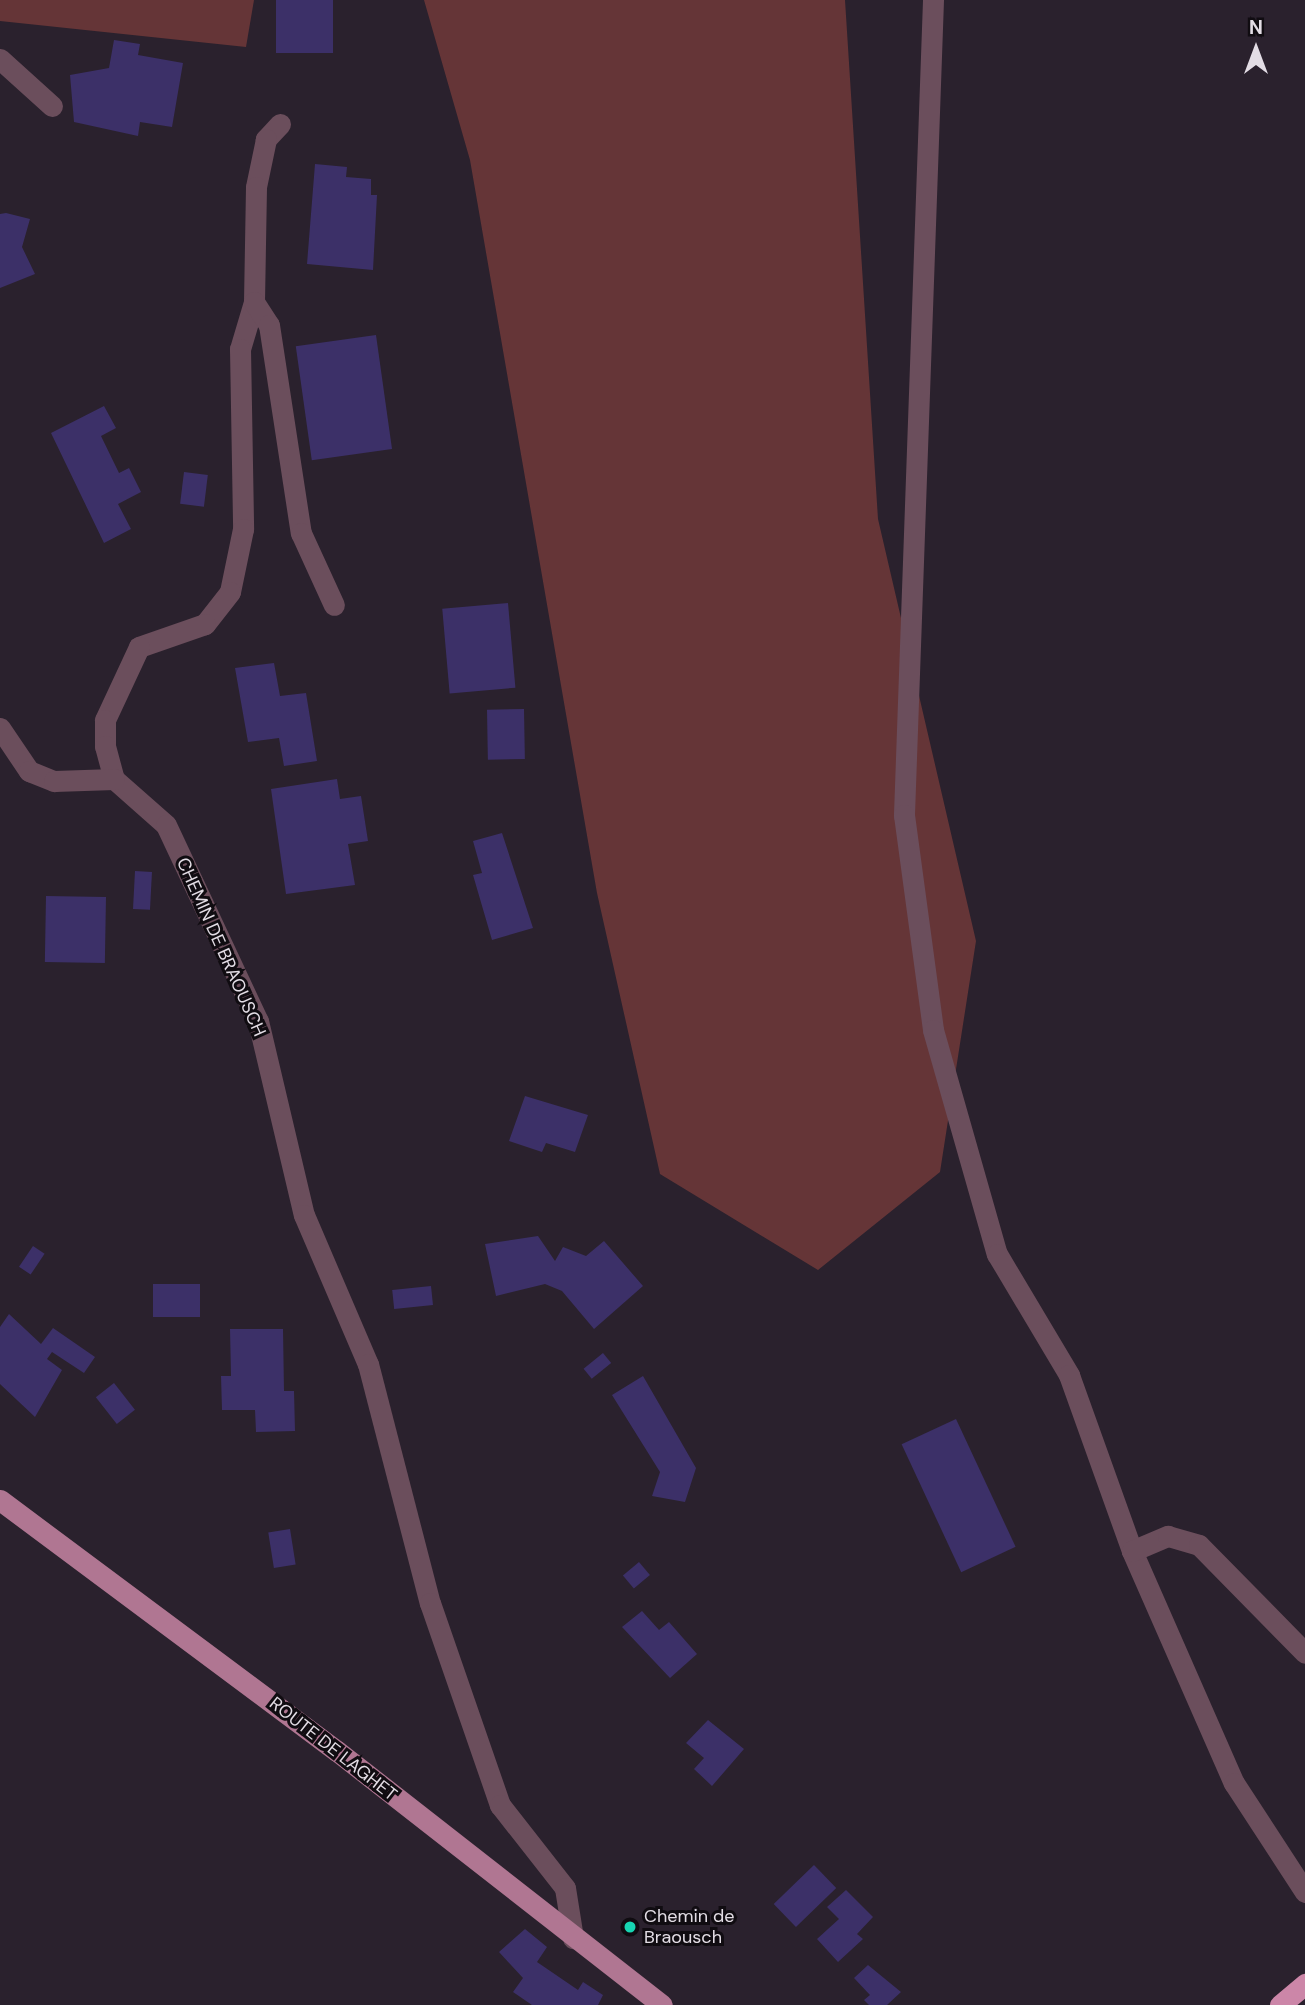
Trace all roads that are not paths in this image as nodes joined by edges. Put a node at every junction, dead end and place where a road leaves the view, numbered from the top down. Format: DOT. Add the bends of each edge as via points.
graph roads {
  1 [pos="933,0"];
  2 [pos="0,59"];
  3 [pos="52,106"];
  4 [pos="280,124"];
  5 [pos="254,302"];
  6 [pos="334,605"];
  7 [pos="0,728"];
  8 [pos="114,779"];
  9 [pos="0,1500"];
  10 [pos="1132,1551"];
  11 [pos="1305,1653"];
  12 [pos="1305,1892"];
  13 [pos="573,1938"];
  14 [pos="1305,1984"];
  15 [pos="662,2005"];
  16 [pos="1280,2005"];
  1 -- 10 [label="lane" via="904,815 933,1030 997,1254 1069,1375"];
  2 -- 3 [label="lane"];
  4 -- 5 [label="lane" via="267,139 256,187"];
  5 -- 6 [label="lane" via="269,325 301,533"];
  5 -- 8 [label="lane" via="240,349 246,471 230,592 205,624 139,647 105,720"];
  7 -- 8 [label="lane" via="29,771 54,781"];
  8 -- 13 [label="lane, CHEMIN DE BRAOUSCH" via="166,825 258,1021 304,1215 368,1364 430,1602 500,1805 565,1888"];
  9 -- 13 [label="main road, ROUTE DE LAGHET" via="326,1742"];
  10 -- 11 [label="lane" via="1168,1536 1199,1545"];
  10 -- 12 [label="lane" via="1234,1783"];
  13 -- 15 [label="main road, ROUTE DE LAGHET"];
  14 -- 16 [label="highway"];
}
